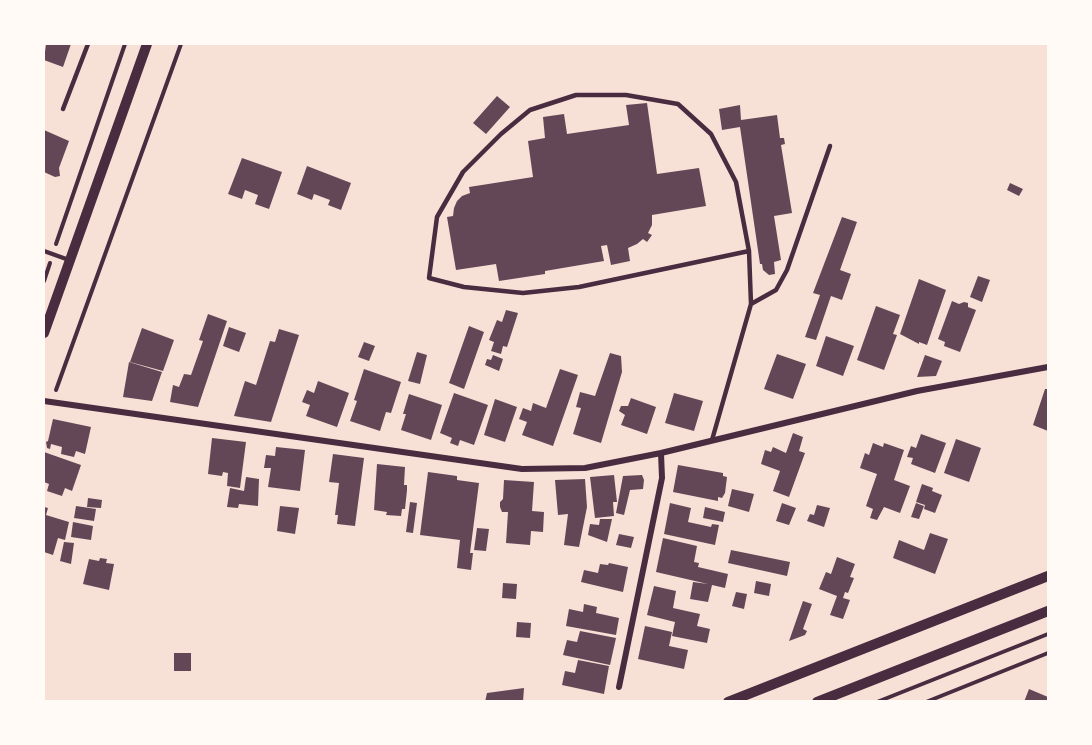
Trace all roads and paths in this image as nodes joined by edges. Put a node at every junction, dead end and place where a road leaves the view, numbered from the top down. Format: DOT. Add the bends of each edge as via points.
graph roads {
  1 [pos="88,44"];
  2 [pos="125,44"];
  3 [pos="147,44"];
  4 [pos="182,44"];
  5 [pos="63,109"];
  6 [pos="830,146"];
  7 [pos="44,251"];
  8 [pos="749,251"];
  9 [pos="53,254"];
  10 [pos="69,260"];
  11 [pos="44,281"];
  12 [pos="751,304"];
  13 [pos="44,333"];
  14 [pos="1048,367"];
  15 [pos="46,402"];
  16 [pos="712,440"];
  17 [pos="660,453"];
  18 [pos="1048,576"];
  19 [pos="1048,611"];
  20 [pos="1048,634"];
  21 [pos="1048,652"];
  22 [pos="619,687"];
  23 [pos="728,702"];
  24 [pos="817,702"];
  25 [pos="877,702"];
  26 [pos="926,702"];
  1 -- 5 [label="lane"];
  2 -- 9 [label="path"];
  3 -- 10 [label="street"];
  4 -- 15 [label="path" via="67,363"];
  6 -- 12 [label="lane" via="787,270 776,290"];
  7 -- 9 [label="lane"];
  8 -- 8 [label="lane" via="736,182 711,134 678,104 626,94 576,95 530,110 463,172 437,217 429,278 464,287 524,293 579,287"];
  8 -- 12 [label="lane"];
  9 -- 10 [label="lane"];
  9 -- 11 [label="path"];
  10 -- 13 [label="street"];
  12 -- 16 [label="lane"];
  14 -- 16 [label="street" via="917,391"];
  15 -- 17 [label="street" via="522,469 585,468"];
  16 -- 17 [label="street"];
  17 -- 22 [label="street" via="662,478"];
  18 -- 23 [label="street"];
  19 -- 24 [label="street"];
  20 -- 25 [label="path"];
  21 -- 26 [label="path"];
}
